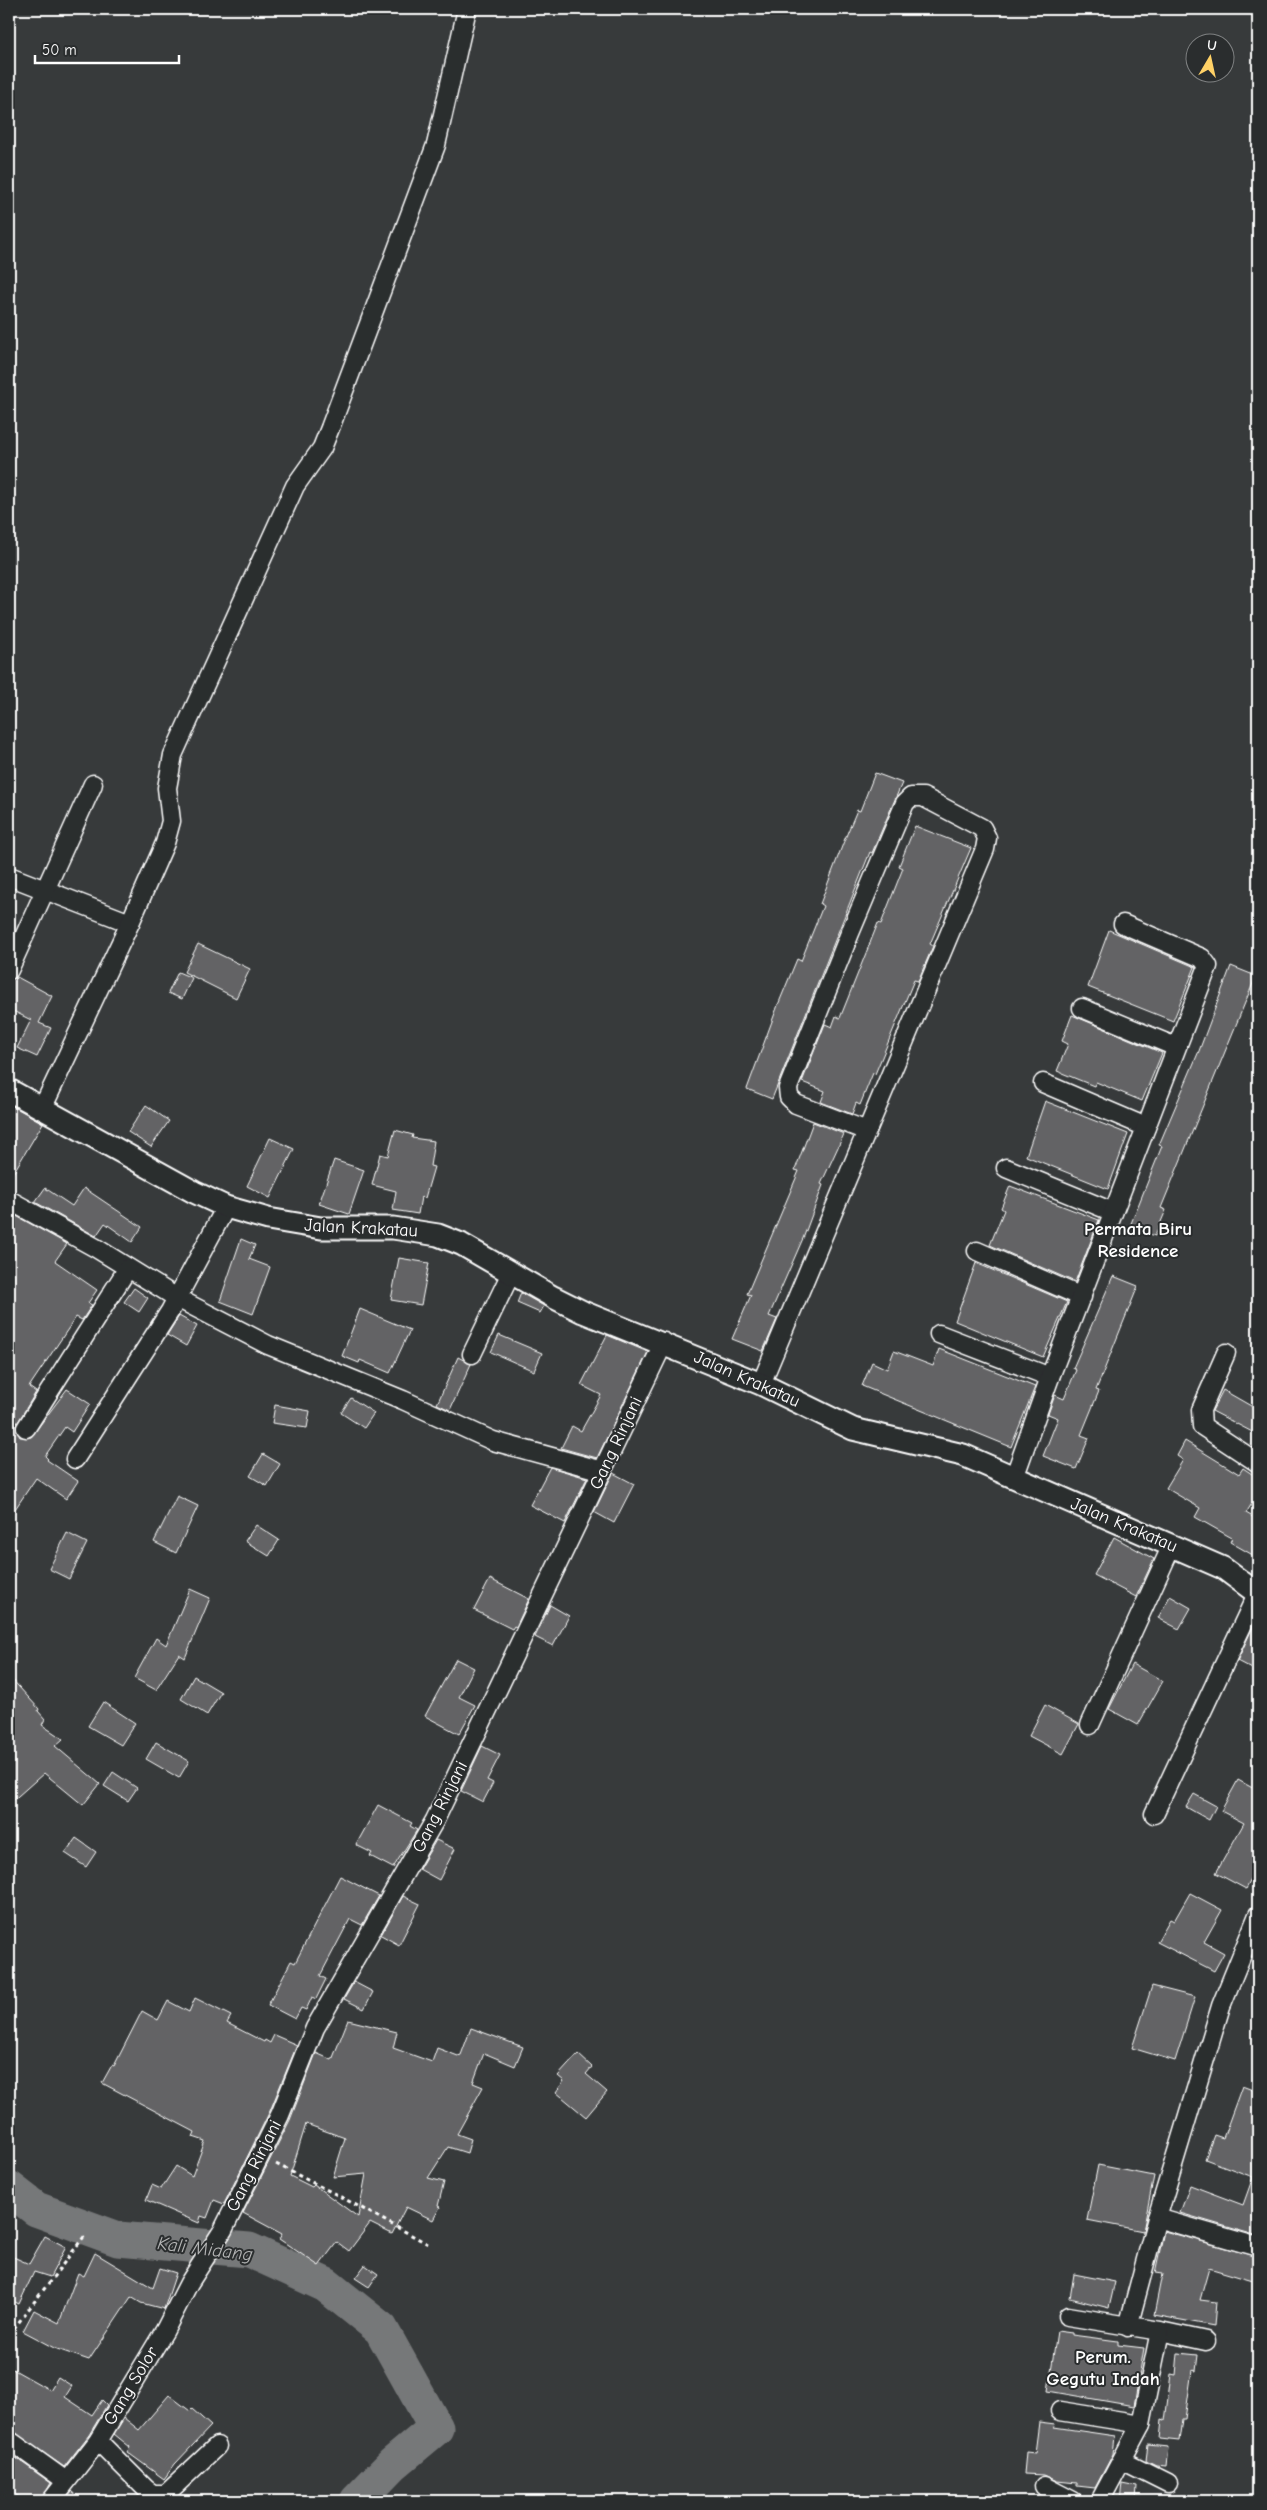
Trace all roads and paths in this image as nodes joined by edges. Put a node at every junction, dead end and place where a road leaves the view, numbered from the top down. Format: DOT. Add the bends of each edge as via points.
graph roads {
  1 [pos="467,9"];
  2 [pos="93,784"];
  3 [pos="9,876"];
  4 [pos="45,891"];
  5 [pos="130,923"];
  6 [pos="1123,924"];
  7 [pos="9,970"];
  8 [pos="1082,1008"];
  9 [pos="1176,1047"];
  10 [pos="1043,1084"];
  11 [pos="9,1090"];
  12 [pos="42,1109"];
  13 [pos="1146,1127"];
  14 [pos="866,1131"];
  15 [pos="1006,1168"];
  16 [pos="9,1200"];
  17 [pos="226,1207"];
  18 [pos="1113,1212"];
  19 [pos="977,1251"];
  20 [pos="128,1268"];
  21 [pos="511,1273"];
  22 [pos="1082,1297"];
  23 [pos="177,1298"];
  24 [pos="938,1334"];
  25 [pos="664,1342"];
  26 [pos="1226,1353"];
  27 [pos="472,1354"];
  28 [pos="1050,1377"];
  29 [pos="761,1384"];
  30 [pos="26,1428"];
  31 [pos="75,1459"];
  32 [pos="1258,1462"];
  33 [pos="603,1471"];
  34 [pos="1014,1478"];
  35 [pos="1172,1545"];
  36 [pos="1258,1594"];
  37 [pos="1090,1725"];
  38 [pos="1154,1814"];
  39 [pos="1258,1915"];
  40 [pos="259,2156"];
  41 [pos="1157,2218"];
  42 [pos="86,2234"];
  43 [pos="428,2244"];
  44 [pos="1258,2248"];
  45 [pos="201,2263"];
  46 [pos="1068,2316"];
  47 [pos="1128,2327"];
  48 [pos="1160,2331"];
  49 [pos="9,2335"];
  50 [pos="1206,2341"];
  51 [pos="1060,2411"];
  52 [pos="1141,2424"];
  53 [pos="9,2440"];
  54 [pos="98,2441"];
  55 [pos="217,2446"];
  56 [pos="1122,2460"];
  57 [pos="66,2481"];
  58 [pos="1168,2483"];
  59 [pos="1044,2486"];
  60 [pos="51,2501"];
  61 [pos="1073,2501"];
  62 [pos="1100,2501"];
  1 -- 5 [label="street" via="436,145 317,455 295,486 173,755 167,788 172,813 170,828"];
  2 -- 4 [label="street"];
  3 -- 4 [label="street"];
  4 -- 5 [label="street"];
  4 -- 7 [label="street"];
  5 -- 12 [label="street"];
  6 -- 9 [label="street" via="1207,963"];
  8 -- 9 [label="street"];
  9 -- 13 [label="street"];
  10 -- 13 [label="street"];
  11 -- 12 [label="street, Jalan Krakatau"];
  12 -- 17 [label="street, Jalan Krakatau"];
  13 -- 18 [label="street"];
  14 -- 14 [label="street" via="987,838 982,828 923,797 911,797 905,803 788,1088 789,1096 796,1104"];
  14 -- 29 [label="street"];
  15 -- 18 [label="street"];
  16 -- 20 [label="street"];
  17 -- 21 [label="street, Jalan Krakatau" via="268,1219 321,1228 393,1228 438,1235 461,1244"];
  17 -- 23 [label="street"];
  18 -- 22 [label="street"];
  19 -- 22 [label="street"];
  20 -- 23 [label="street"];
  20 -- 30 [label="street"];
  21 -- 25 [label="street, Jalan Krakatau" via="583,1312"];
  21 -- 27 [label="street"];
  22 -- 28 [label="street"];
  23 -- 31 [label="street"];
  23 -- 33 [label="street" via="262,1342 478,1435"];
  24 -- 28 [label="street"];
  25 -- 29 [label="street, Jalan Krakatau"];
  25 -- 33 [label="street, Gang Rinjani"];
  26 -- 32 [label="street" via="1201,1410 1202,1426"];
  28 -- 34 [label="street"];
  29 -- 34 [label="street, Jalan Krakatau" via="853,1428 963,1455"];
  33 -- 40 [label="street, Gang Rinjani" via="435,1820 315,2028 280,2115"];
  34 -- 35 [label="street, Jalan Krakatau"];
  35 -- 36 [label="street, Jalan Krakatau" via="1222,1568"];
  35 -- 37 [label="street"];
  36 -- 38 [label="street"];
  39 -- 41 [label="street" via="1221,2006"];
  40 -- 43 [label="path"];
  40 -- 45 [label="street, Gang Rinjani" via="223,2230"];
  41 -- 44 [label="street"];
  41 -- 47 [label="street"];
  42 -- 49 [label="path"];
  45 -- 54 [label="street, Gang Solor"];
  46 -- 47 [label="street"];
  47 -- 48 [label="street"];
  48 -- 50 [label="street"];
  48 -- 52 [label="street"];
  51 -- 52 [label="street"];
  52 -- 56 [label="street"];
  53 -- 57 [label="street"];
  54 -- 55 [label="street" via="146,2489 160,2495 166,2494"];
  54 -- 57 [label="street, Gang Solor"];
  56 -- 58 [label="street"];
  56 -- 62 [label="street"];
  57 -- 60 [label="street, Gang Solor"];
  59 -- 61 [label="street"];
}
